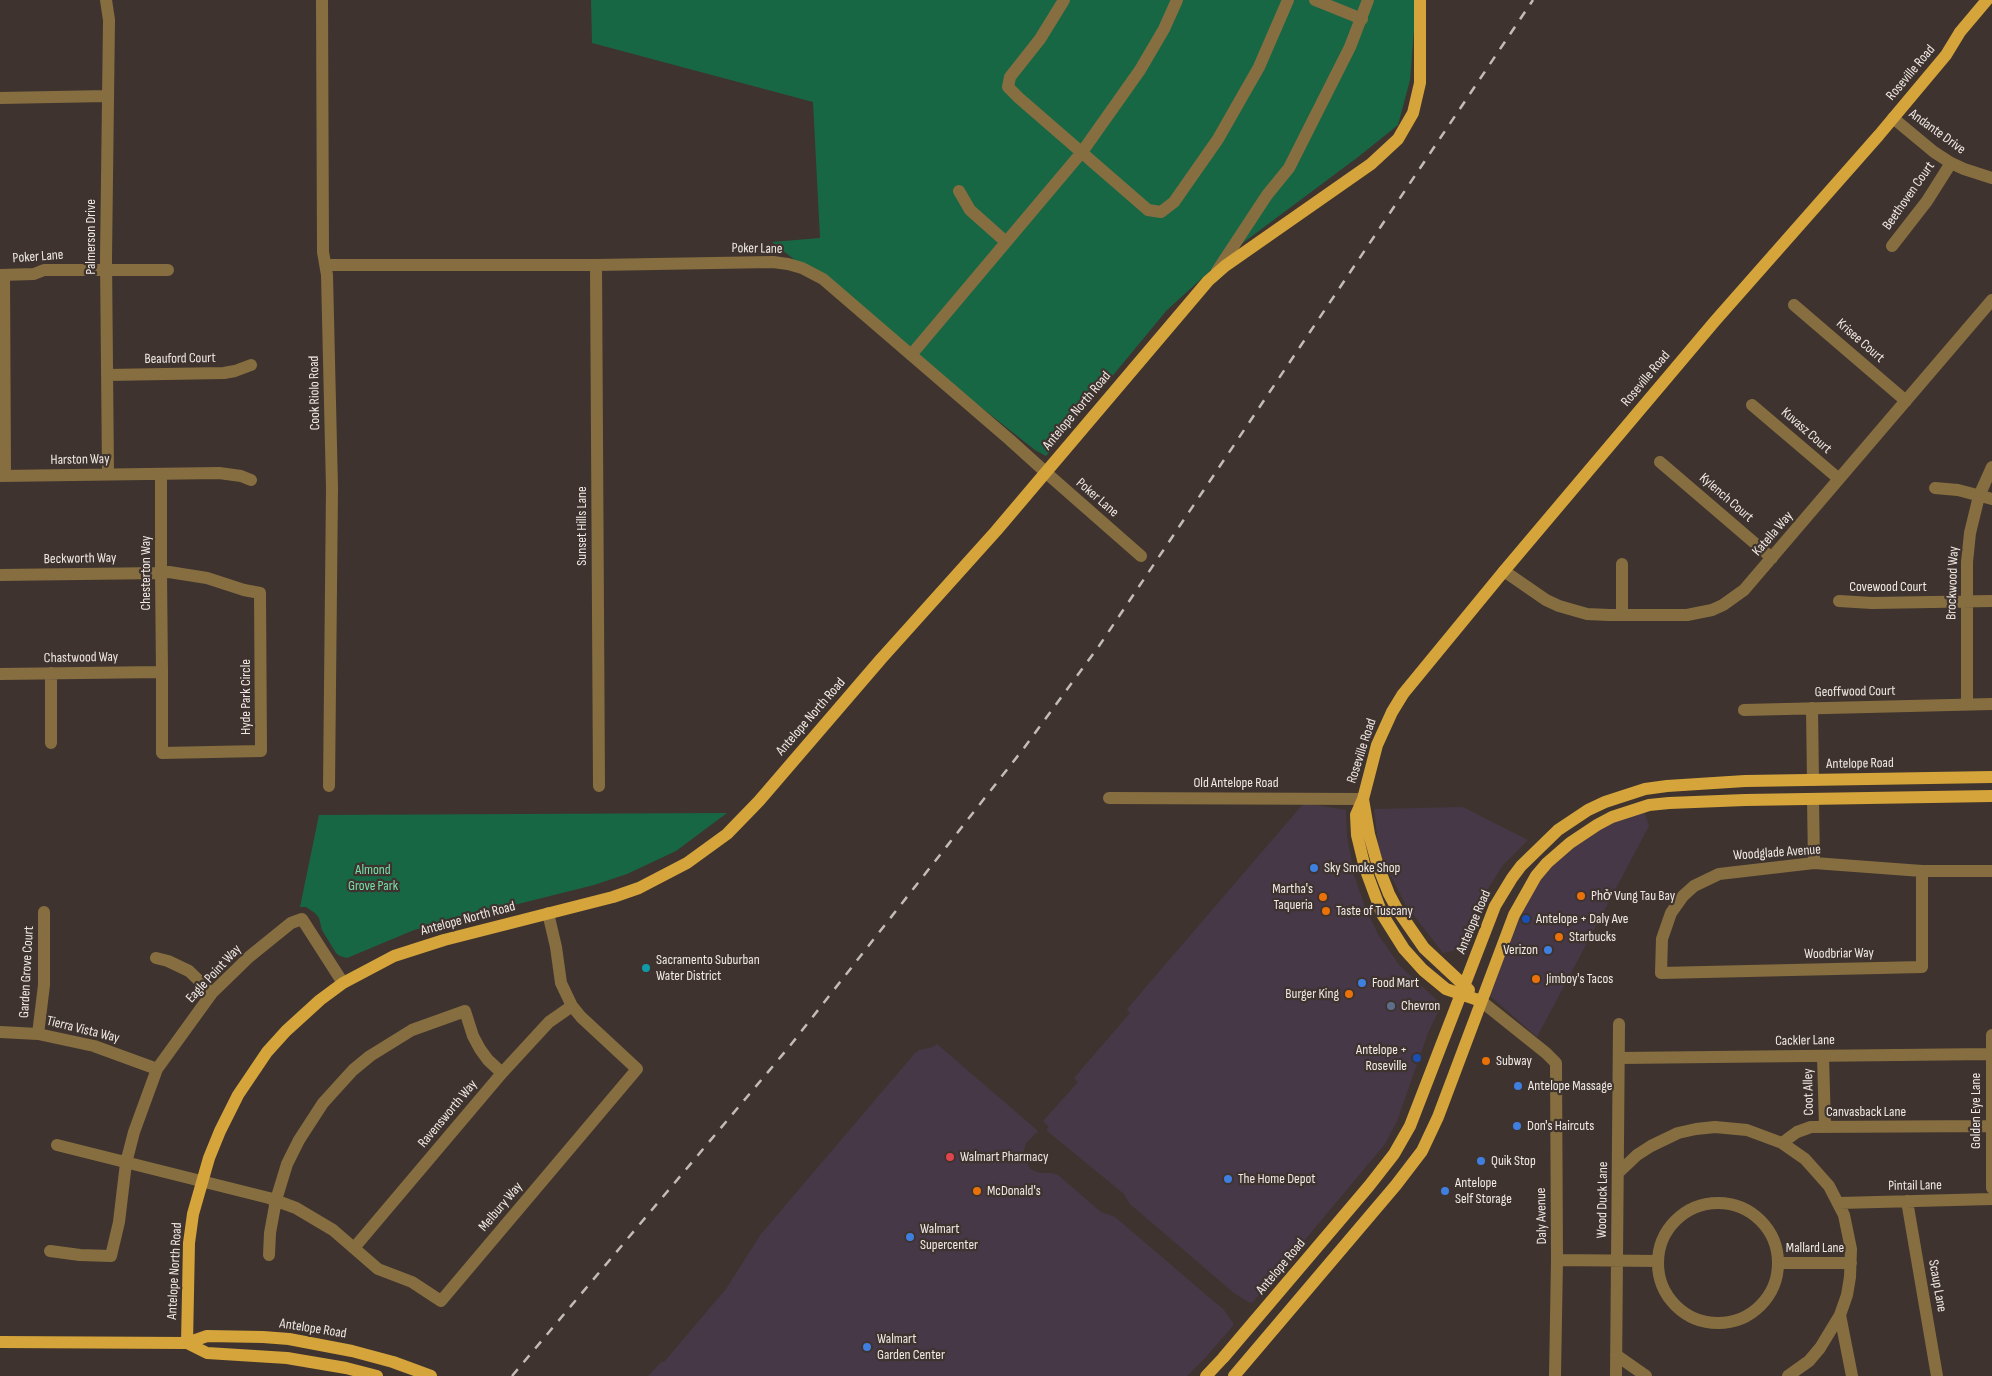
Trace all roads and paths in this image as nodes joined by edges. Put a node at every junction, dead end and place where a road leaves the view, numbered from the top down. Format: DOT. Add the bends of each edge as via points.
graph roads {
  1 [pos="106,0"];
  2 [pos="322,0"];
  3 [pos="1064,0"];
  4 [pos="1177,0"];
  5 [pos="1288,0"];
  6 [pos="1315,0"];
  7 [pos="1368,0"];
  8 [pos="1420,0"];
  9 [pos="1987,0"];
  10 [pos="1362,19"];
  11 [pos="107,96"];
  12 [pos="0,98"];
  13 [pos="1893,118"];
  14 [pos="1082,152"];
  15 [pos="1951,163"];
  16 [pos="1992,178"];
  17 [pos="959,191"];
  18 [pos="1006,242"];
  19 [pos="1892,246"];
  20 [pos="326,265"];
  21 [pos="596,265"];
  22 [pos="106,270"];
  23 [pos="168,270"];
  24 [pos="2,275"];
  25 [pos="1213,277"];
  26 [pos="1992,300"];
  27 [pos="1794,305"];
  28 [pos="911,355"];
  29 [pos="251,365"];
  30 [pos="107,375"];
  31 [pos="1906,401"];
  32 [pos="1752,405"];
  33 [pos="1660,462"];
  34 [pos="1992,467"];
  35 [pos="1045,472"];
  36 [pos="108,474"];
  37 [pos="161,474"];
  38 [pos="3,476"];
  39 [pos="1839,479"];
  40 [pos="251,480"];
  41 [pos="1935,488"];
  42 [pos="1979,496"];
  43 [pos="1992,499"];
  44 [pos="1141,556"];
  45 [pos="1772,558"];
  46 [pos="1622,564"];
  47 [pos="1504,570"];
  48 [pos="161,573"];
  49 [pos="0,575"];
  50 [pos="1838,601"];
  51 [pos="1967,601"];
  52 [pos="1992,601"];
  53 [pos="1622,616"];
  54 [pos="162,672"];
  55 [pos="51,673"];
  56 [pos="0,674"];
  57 [pos="1967,704"];
  58 [pos="1992,704"];
  59 [pos="1812,708"];
  60 [pos="1744,710"];
  61 [pos="51,742"];
  62 [pos="1992,777"];
  63 [pos="1873,779"];
  64 [pos="1813,780"];
  65 [pos="329,786"];
  66 [pos="599,786"];
  67 [pos="1992,796"];
  68 [pos="1109,798"];
  69 [pos="1363,799"];
  70 [pos="1813,799"];
  71 [pos="1754,800"];
  72 [pos="1814,863"];
  73 [pos="1992,870"];
  74 [pos="1922,871"];
  75 [pos="44,912"];
  76 [pos="548,913"];
  77 [pos="156,958"];
  78 [pos="1661,973"];
  79 [pos="343,983"];
  80 [pos="1462,989"];
  81 [pos="212,993"];
  82 [pos="1481,1001"];
  83 [pos="572,1006"];
  84 [pos="1619,1024"];
  85 [pos="0,1032"];
  86 [pos="38,1034"];
  87 [pos="1992,1035"];
  88 [pos="1991,1054"];
  89 [pos="1823,1056"];
  90 [pos="1620,1058"];
  91 [pos="157,1069"];
  92 [pos="502,1073"];
  93 [pos="1991,1126"];
  94 [pos="1825,1127"];
  95 [pos="1782,1143"];
  96 [pos="57,1145"];
  97 [pos="126,1163"];
  98 [pos="1618,1173"];
  99 [pos="203,1182"];
  100 [pos="1992,1188"];
  101 [pos="1992,1199"];
  102 [pos="276,1200"];
  103 [pos="1907,1201"];
  104 [pos="1838,1202"];
  105 [pos="354,1248"];
  106 [pos="50,1251"];
  107 [pos="269,1255"];
  108 [pos="1557,1260"];
  109 [pos="1306,1261"];
  110 [pos="1617,1261"];
  111 [pos="1658,1261"];
  112 [pos="1778,1263"];
  113 [pos="1852,1263"];
  114 [pos="1840,1315"];
  115 [pos="1253,1323"];
  116 [pos="1275,1328"];
  117 [pos="0,1342"];
  118 [pos="187,1343"];
  119 [pos="1616,1355"];
  120 [pos="377,1376"];
  121 [pos="431,1376"];
  122 [pos="1206,1376"];
  123 [pos="1217,1376"];
  124 [pos="1234,1376"];
  125 [pos="1555,1376"];
  126 [pos="1616,1376"];
  127 [pos="1646,1376"];
  128 [pos="1788,1376"];
  129 [pos="1852,1376"];
  130 [pos="1937,1376"];
  1 -- 11 [label="street, Palmerson Drive" via="109,20"];
  2 -- 20 [label="street, Cook Riolo Road" via="323,252"];
  3 -- 14 [label="street" via="1040,39 1010,77 1008,87"];
  4 -- 14 [label="street" via="1140,70"];
  5 -- 14 [label="street" via="1259,67 1218,139 1174,202 1161,212 1148,210"];
  6 -- 10 [label="street"];
  7 -- 10 [label="street"];
  8 -- 25 [label="main road, Antelope North Road" via="1420,83 1413,113 1398,139 1371,164"];
  9 -- 13 [label="main road, Roseville Road"];
  10 -- 25 [label="street" via="1289,168 1267,195"];
  11 -- 12 [label="street"];
  11 -- 22 [label="street, Palmerson Drive"];
  13 -- 15 [label="street, Andante Drive"];
  13 -- 47 [label="main road, Roseville Road" via="1715,320"];
  14 -- 18 [label="street"];
  15 -- 16 [label="street, Andante Drive"];
  15 -- 19 [label="street, Beethoven Court"];
  17 -- 18 [label="street" via="970,210"];
  18 -- 28 [label="street"];
  20 -- 21 [label="street, Poker Lane"];
  20 -- 65 [label="street, Cook Riolo Road" via="332,488"];
  21 -- 28 [label="street, Poker Lane" via="788,264 823,279"];
  21 -- 66 [label="street, Sunset Hills Lane"];
  22 -- 23 [label="street, Poker Lane"];
  22 -- 24 [label="street, Poker Lane" via="44,270 34,274"];
  22 -- 30 [label="street, Palmerson Drive"];
  24 -- 38 [label="street"];
  25 -- 35 [label="main road, Antelope North Road"];
  26 -- 31 [label="street, Katella Way"];
  27 -- 31 [label="street, Krisee Court"];
  28 -- 35 [label="street, Poker Lane"];
  29 -- 30 [label="street, Beauford Court" via="224,373"];
  30 -- 36 [label="street, Palmerson Drive"];
  31 -- 39 [label="street, Katella Way"];
  32 -- 39 [label="street, Kuvasz Court"];
  33 -- 45 [label="street, Kylench Court"];
  34 -- 42 [label="street, Brockwood Way"];
  35 -- 44 [label="street, Poker Lane"];
  35 -- 76 [label="main road, Antelope North Road" via="727,834 687,863 639,888"];
  36 -- 37 [label="street, Harston Way"];
  36 -- 38 [label="street, Harston Way"];
  37 -- 40 [label="street, Harston Way" via="230,473"];
  37 -- 48 [label="street, Chesterton Way"];
  39 -- 45 [label="street, Katella Way"];
  41 -- 42 [label="street"];
  42 -- 43 [label="street"];
  42 -- 51 [label="street, Brockwood Way" via="1970,533"];
  45 -- 53 [label="street, Katella Way" via="1744,590 1712,610 1687,615"];
  46 -- 53 [label="street"];
  47 -- 53 [label="street, Katella Way" via="1534,593 1559,606 1587,614"];
  47 -- 69 [label="main road, Roseville Road" via="1403,694 1377,745"];
  48 -- 49 [label="street, Beckworth Way"];
  48 -- 54 [label="street, Chesterton Way"];
  48 -- 54 [label="street, Hyde Park Circle" via="188,574 260,593 261,751 162,753"];
  50 -- 51 [label="street, Covewood Court"];
  51 -- 52 [label="street, Covewood Court"];
  51 -- 57 [label="street, Brockwood Way"];
  54 -- 55 [label="street, Chastwood Way"];
  55 -- 56 [label="street, Chastwood Way"];
  55 -- 61 [label="street"];
  57 -- 58 [label="street, Geoffwood Court"];
  57 -- 59 [label="street, Geoffwood Court"];
  59 -- 60 [label="street, Geoffwood Court"];
  59 -- 64 [label="street"];
  62 -- 63 [label="main road, Antelope Road"];
  63 -- 64 [label="main road, Antelope Road"];
  63 -- 70 [label="main road"];
  64 -- 71 [label="main road"];
  64 -- 80 [label="main road, Antelope Road" via="1667,786 1624,795 1588,810 1546,840 1512,878 1495,906"];
  67 -- 70 [label="main road"];
  68 -- 69 [label="street, Old Antelope Road"];
  69 -- 80 [label="main road, Roseville Road" via="1369,834 1389,894 1424,948"];
  70 -- 71 [label="main road"];
  70 -- 72 [label="street"];
  71 -- 82 [label="main road" via="1649,805 1605,821 1570,843 1547,863 1521,900"];
  72 -- 74 [label="street, Woodglade Avenue"];
  72 -- 78 [label="street, Woodglade Avenue" via="1726,872 1694,886 1674,906 1665,926"];
  73 -- 74 [label="street, Woodglade Avenue"];
  74 -- 78 [label="street, Woodbriar Way" via="1922,967"];
  75 -- 86 [label="street, Garden Grove Court" via="44,986"];
  76 -- 79 [label="main road, Antelope North Road" via="421,946 394,956"];
  76 -- 83 [label="street, Melbury Way" via="561,983"];
  77 -- 81 [label="street" via="189,971"];
  79 -- 81 [label="street, Eagle Point Way" via="302,919 271,938"];
  79 -- 99 [label="main road, Antelope North Road" via="286,1031 250,1076 220,1131"];
  80 -- 82 [label="main road, Roseville Road"];
  80 -- 109 [label="main road, Antelope Road" via="1402,1141 1381,1172"];
  81 -- 91 [label="street, Eagle Point Way"];
  82 -- 108 [label="street, Daly Avenue" via="1556,1063"];
  82 -- 116 [label="main road" via="1422,1151"];
  83 -- 92 [label="street, Ravensworth Way" via="549,1022"];
  83 -- 105 [label="street, Melbury Way" via="637,1069 441,1302 412,1282 378,1269"];
  84 -- 90 [label="street, Wood Duck Lane"];
  85 -- 86 [label="street, Tierra Vista Way"];
  86 -- 91 [label="street, Tierra Vista Way" via="102,1049"];
  87 -- 88 [label="street, Golden Eye Lane"];
  88 -- 89 [label="street, Cackler Lane"];
  88 -- 93 [label="street, Golden Eye Lane"];
  89 -- 90 [label="street, Cackler Lane"];
  89 -- 94 [label="street, Coot Alley"];
  90 -- 98 [label="street, Wood Duck Lane"];
  91 -- 97 [label="street, Eagle Point Way"];
  92 -- 102 [label="street" via="480,1049 465,1011 393,1041 353,1070 323,1102 298,1140"];
  92 -- 105 [label="street, Ravensworth Way"];
  93 -- 94 [label="street, Canvasback Lane"];
  93 -- 100 [label="street, Golden Eye Lane"];
  94 -- 95 [label="street, Canvasback Lane" via="1805,1128"];
  95 -- 98 [label="street" via="1748,1130 1715,1127 1678,1133 1637,1155"];
  95 -- 104 [label="street" via="1818,1172"];
  96 -- 97 [label="street, Melbury Way"];
  97 -- 99 [label="street, Melbury Way"];
  97 -- 106 [label="street, Eagle Point Way" via="111,1256 80,1256"];
  98 -- 110 [label="street, Wood Duck Lane"];
  99 -- 102 [label="street, Melbury Way"];
  99 -- 118 [label="main road, Antelope North Road" via="192,1214 189,1243"];
  101 -- 103 [label="street, Pintail Lane"];
  102 -- 105 [label="street, Melbury Way" via="318,1220"];
  102 -- 107 [label="street"];
  103 -- 104 [label="street, Pintail Lane"];
  103 -- 130 [label="street, Scaup Lane"];
  104 -- 113 [label="street" via="1849,1233"];
  108 -- 110 [label="street"];
  108 -- 125 [label="street, Daly Avenue"];
  109 -- 115 [label="main road, Antelope Road"];
  109 -- 116 [label="main road" via="1303,1275 1270,1317"];
  110 -- 111 [label="street"];
  110 -- 119 [label="street, Wood Duck Lane"];
  111 -- 112 [label="street, Mallard Lane" via="1663,1240 1674,1222 1703,1205 1725,1203 1746,1210 1763,1223 1774,1242"];
  111 -- 112 [label="street, Mallard Lane" via="1666,1293 1677,1306 1700,1320 1723,1322 1744,1317 1762,1304 1774,1285"];
  112 -- 113 [label="street, Mallard Lane"];
  113 -- 114 [label="street"];
  114 -- 128 [label="street" via="1820,1348"];
  114 -- 129 [label="street"];
  115 -- 122 [label="main road, Antelope Road"];
  115 -- 123 [label="main road" via="1252,1336"];
  116 -- 124 [label="main road"];
  117 -- 118 [label="main road, Antelope Road"];
  118 -- 120 [label="main road, Antelope Road" via="207,1353 286,1358"];
  118 -- 121 [label="main road, Antelope Road" via="207,1336 289,1339 358,1352"];
  119 -- 126 [label="street, Wood Duck Lane"];
  119 -- 127 [label="street"];
}
